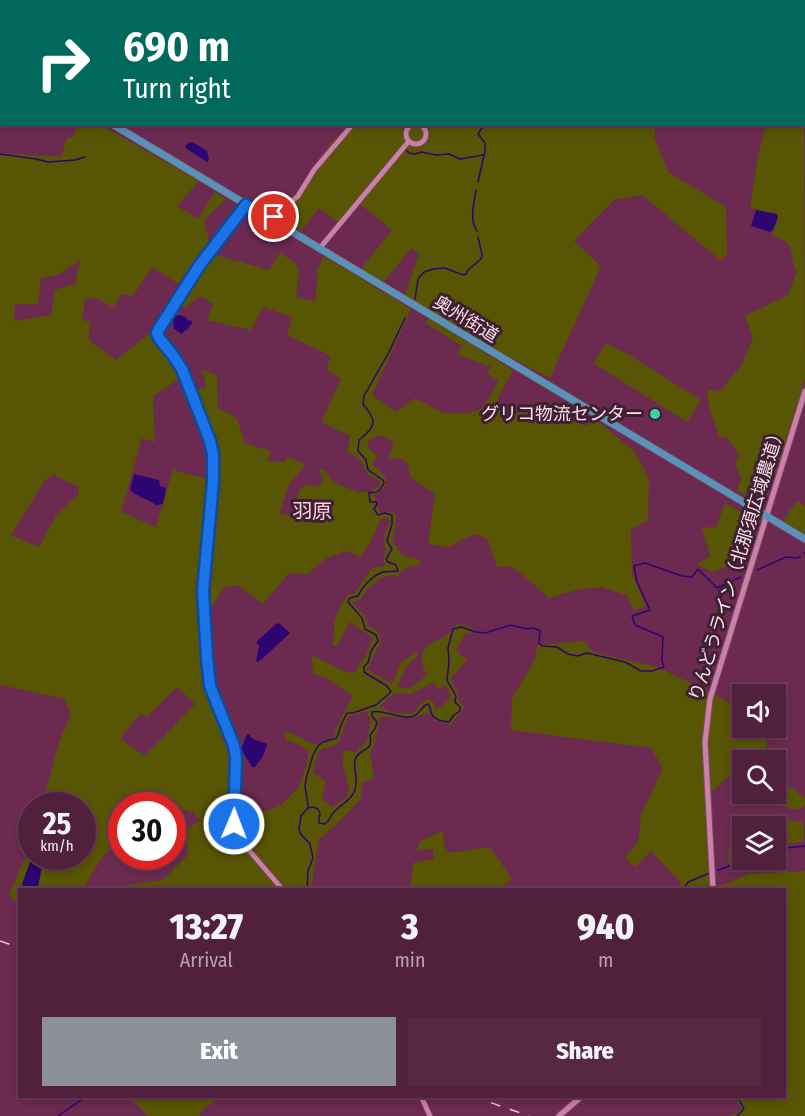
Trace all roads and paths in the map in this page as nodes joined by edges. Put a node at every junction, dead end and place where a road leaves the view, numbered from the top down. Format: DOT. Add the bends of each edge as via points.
graph roads {
  1 [pos="115,126"];
  2 [pos="351,126"];
  3 [pos="412,126"];
  4 [pos="422,126"];
  5 [pos="409,141"];
  6 [pos="246,205"];
  7 [pos="271,220"];
  8 [pos="319,249"];
  9 [pos="805,391"];
  10 [pos="767,517"];
  11 [pos="805,539"];
  12 [pos="282,888"];
  13 [pos="713,888"];
  14 [pos="422,1098"];
  15 [pos="580,1098"];
  16 [pos="430,1116"];
  17 [pos="559,1116"];
  1 -- 6 [label="highway, 奥州街道"];
  2 -- 7 [label="street" via="314,170 298,196"];
  3 -- 5 [label="street" via="406,135"];
  4 -- 5 [label="street" via="423,141"];
  5 -- 8 [label="street"];
  6 -- 7 [label="highway, 奥州街道"];
  6 -- 12 [label="street" via="199,266 157,333 182,369 213,454 203,591 210,686 235,752 234,824 241,841"];
  7 -- 8 [label="highway, 奥州街道"];
  8 -- 10 [label="highway, 奥州街道"];
  9 -- 10 [label="street, りんどうライン（北那須広域農道）"];
  10 -- 11 [label="highway, 奥州街道"];
  10 -- 13 [label="street, りんどうライン（北那須広域農道）" via="714,685 708,716 705,741"];
  14 -- 16 [label="street"];
  15 -- 17 [label="street"];
}
